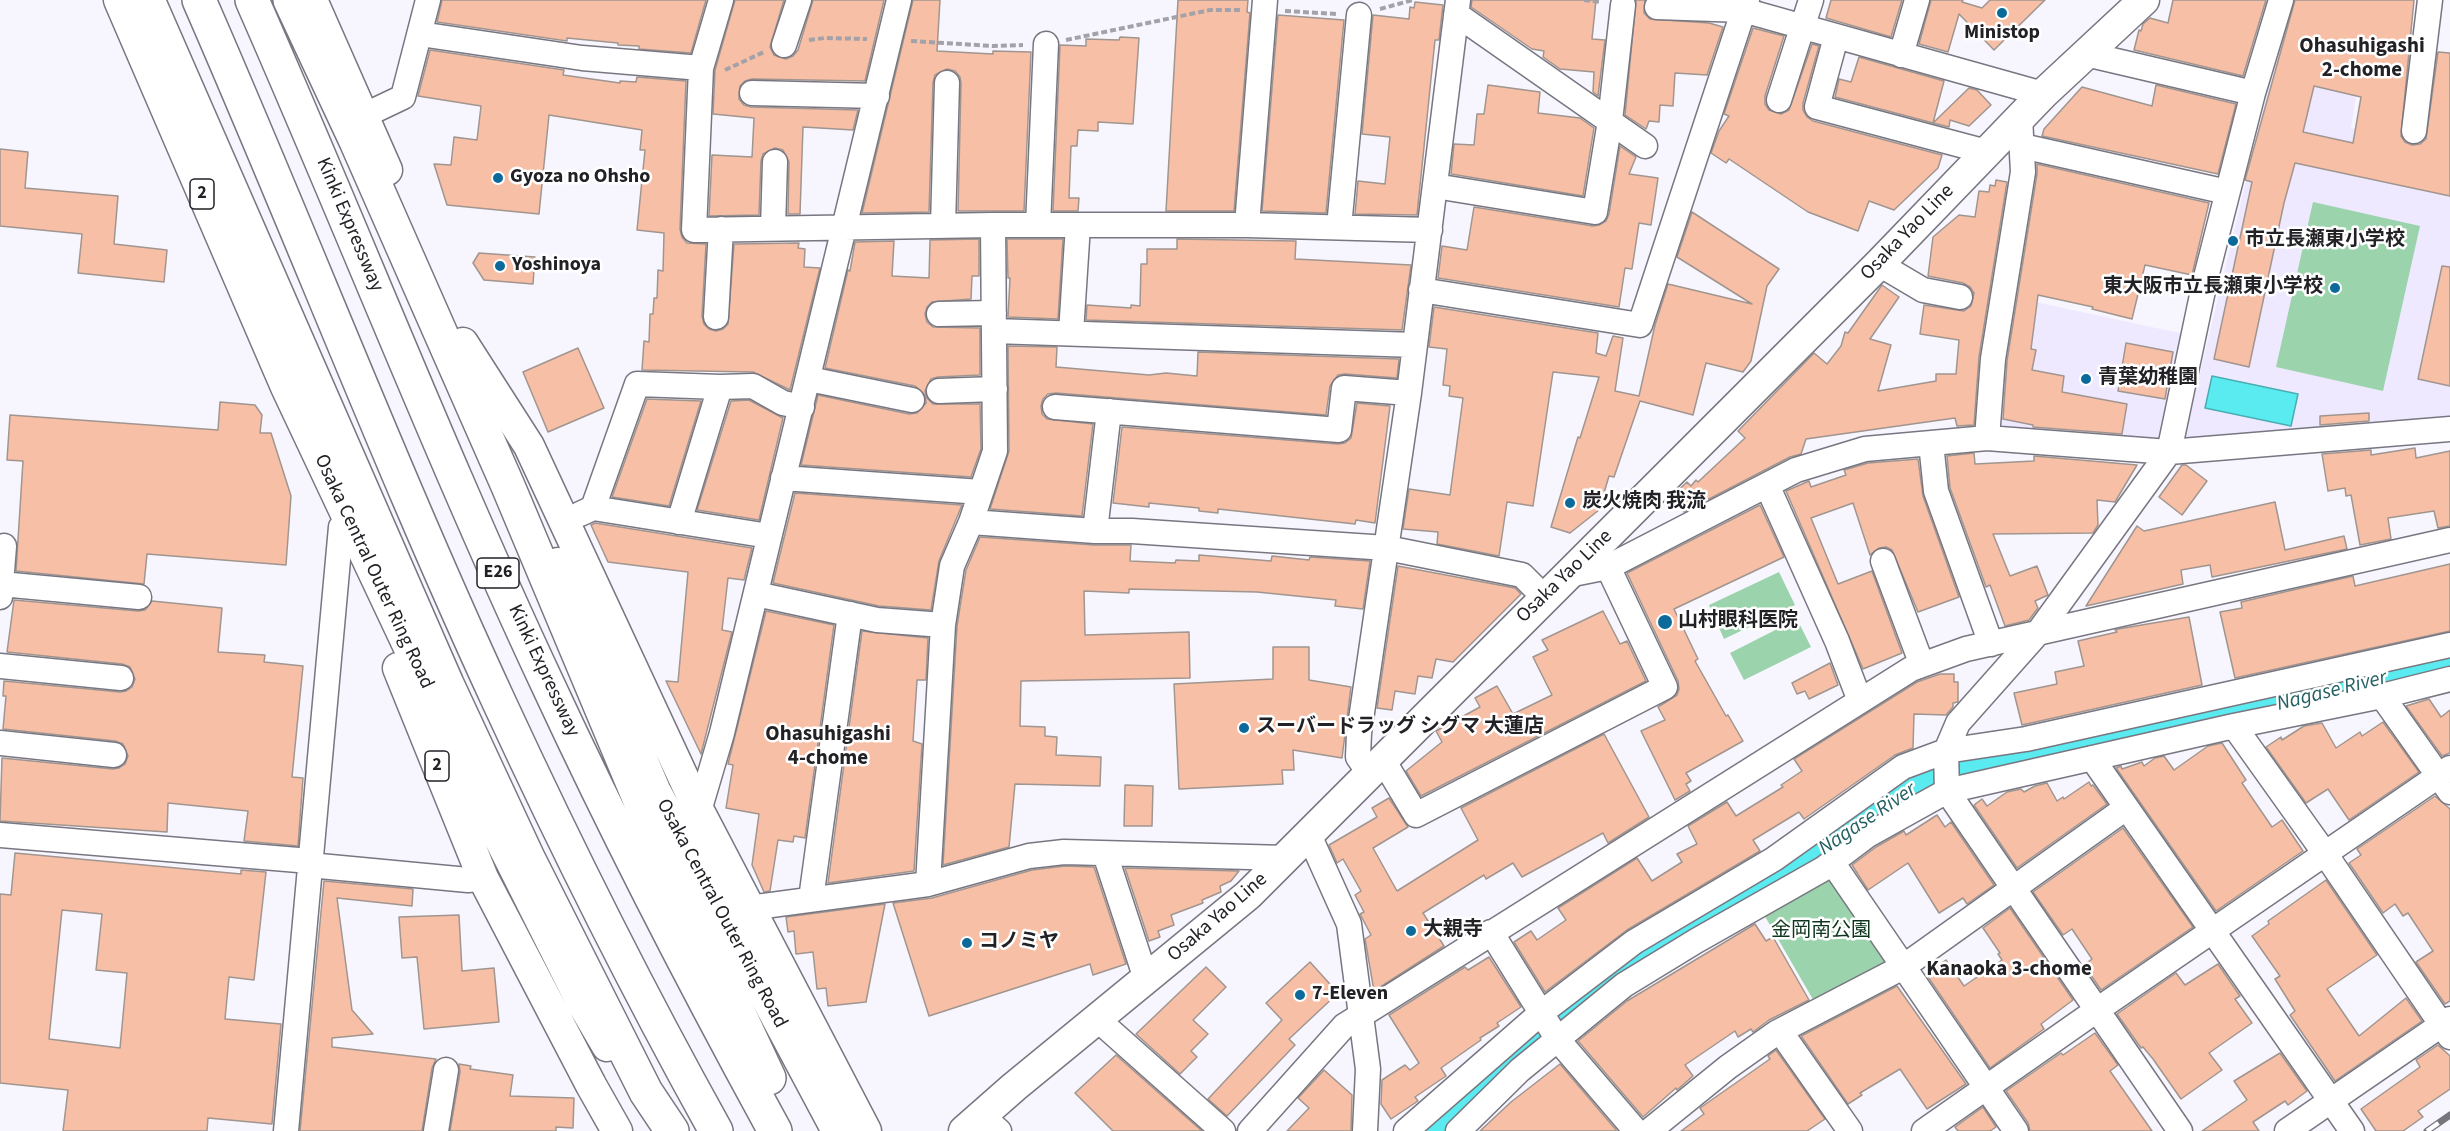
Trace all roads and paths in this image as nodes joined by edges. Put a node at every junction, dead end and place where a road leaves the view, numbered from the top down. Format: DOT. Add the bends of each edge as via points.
graph roads {
  1 [pos="119,0"];
  2 [pos="148,0"];
  3 [pos="199,0"];
  4 [pos="252,0"];
  5 [pos="290,0"];
  6 [pos="312,0"];
  7 [pos="428,0"];
  8 [pos="721,0"];
  9 [pos="799,0"];
  10 [pos="899,0"];
  11 [pos="1265,0"];
  12 [pos="1811,0"];
  13 [pos="1917,0"];
  14 [pos="2144,0"];
  15 [pos="2281,0"];
  16 [pos="2430,0"];
  17 [pos="1623,5"];
  18 [pos="1745,5"];
  19 [pos="1457,7"];
  20 [pos="1657,7"];
  21 [pos="1359,15"];
  22 [pos="1802,28"];
  23 [pos="420,33"];
  24 [pos="1836,37"];
  25 [pos="1046,44"];
  26 [pos="784,45"];
  27 [pos="2086,54"];
  28 [pos="1901,55"];
  29 [pos="701,68"];
  30 [pos="947,83"];
  31 [pos="752,93"];
  32 [pos="2253,93"];
  33 [pos="2043,94"];
  34 [pos="877,96"];
  35 [pos="1779,100"];
  36 [pos="363,117"];
  37 [pos="1610,121"];
  38 [pos="2414,131"];
  39 [pos="2021,132"];
  40 [pos="1646,146"];
  41 [pos="1987,152"];
  42 [pos="775,162"];
  43 [pos="1435,186"];
  44 [pos="2228,192"];
  45 [pos="993,225"];
  46 [pos="1038,225"];
  47 [pos="1078,225"];
  48 [pos="1247,225"];
  49 [pos="943,226"];
  50 [pos="1339,227"];
  51 [pos="773,228"];
  52 [pos="845,228"];
  53 [pos="720,229"];
  54 [pos="1430,230"];
  55 [pos="1879,264"];
  56 [pos="1421,290"];
  57 [pos="1960,297"];
  58 [pos="939,314"];
  59 [pos="716,317"];
  60 [pos="994,322"];
  61 [pos="1071,333"];
  62 [pos="463,343"];
  63 [pos="1415,345"];
  64 [pos="809,379"];
  65 [pos="286,387"];
  66 [pos="720,387"];
  67 [pos="995,389"];
  68 [pos="939,391"];
  69 [pos="1409,393"];
  70 [pos="912,400"];
  71 [pos="802,407"];
  72 [pos="1055,407"];
  73 [pos="1108,411"];
  74 [pos="2450,429"];
  75 [pos="1987,438"];
  76 [pos="1931,444"];
  77 [pos="2169,452"];
  78 [pos="783,478"];
  79 [pos="1767,485"];
  80 [pos="981,492"];
  81 [pos="593,508"];
  82 [pos="564,520"];
  83 [pos="679,522"];
  84 [pos="971,522"];
  85 [pos="341,528"];
  86 [pos="1095,531"];
  87 [pos="769,536"];
  88 [pos="2450,540"];
  89 [pos="4,546"];
  90 [pos="1387,548"];
  91 [pos="1883,561"];
  92 [pos="1608,567"];
  93 [pos="1568,575"];
  94 [pos="1,590"];
  95 [pos="756,594"];
  96 [pos="139,597"];
  97 [pos="1544,597"];
  98 [pos="850,614"];
  99 [pos="943,625"];
  100 [pos="2037,634"];
  101 [pos="1991,644"];
  102 [pos="2450,645"];
  103 [pos="1922,665"];
  104 [pos="0,666"];
  105 [pos="121,678"];
  106 [pos="2450,679"];
  107 [pos="2382,696"];
  108 [pos="1860,701"];
  109 [pos="2234,726"];
  110 [pos="0,743"];
  111 [pos="1946,751"];
  112 [pos="114,754"];
  113 [pos="2092,758"];
  114 [pos="1377,767"];
  115 [pos="2446,779"];
  116 [pos="1947,791"];
  117 [pos="2126,808"];
  118 [pos="699,811"];
  119 [pos="0,835"];
  120 [pos="1309,835"];
  121 [pos="1105,854"];
  122 [pos="2326,855"];
  123 [pos="1286,858"];
  124 [pos="1832,862"];
  125 [pos="309,863"];
  126 [pos="483,878"];
  127 [pos="928,884"];
  128 [pos="2013,887"];
  129 [pos="811,898"];
  130 [pos="749,908"];
  131 [pos="2213,931"];
  132 [pos="1491,932"];
  133 [pos="1903,967"];
  134 [pos="1146,979"];
  135 [pos="2097,1010"];
  136 [pos="1541,1013"];
  137 [pos="1360,1016"];
  138 [pos="1097,1019"];
  139 [pos="2447,1027"];
  140 [pos="1780,1031"];
  141 [pos="1558,1040"];
  142 [pos="446,1070"];
  143 [pos="1985,1088"];
  144 [pos="2330,1101"];
  145 [pos="982,1126"];
  146 [pos="286,1131"];
  147 [pos="436,1131"];
  148 [pos="617,1131"];
  149 [pos="656,1131"];
  150 [pos="672,1131"];
  151 [pos="716,1131"];
  152 [pos="775,1131"];
  153 [pos="794,1131"];
  154 [pos="837,1131"];
  155 [pos="866,1131"];
  156 [pos="1223,1131"];
  157 [pos="1250,1131"];
  158 [pos="1365,1131"];
  159 [pos="1406,1131"];
  160 [pos="1458,1131"];
  161 [pos="1636,1131"];
  162 [pos="1649,1131"];
  163 [pos="1850,1131"];
  164 [pos="1924,1131"];
  165 [pos="2016,1131"];
  166 [pos="2180,1131"];
  167 [pos="2287,1131"];
  168 [pos="2352,1131"];
  1 -- 65 [label="main road, Osaka Central Outer Ring Road / 2"];
  2 -- 150 [label="highway" via="447,684 523,848 646,1092"];
  3 -- 151 [label="highway, E26" via="498,701 587,885"];
  4 -- 152 [label="highway, Kinki Expressway / E26" via="546,682 708,1010"];
  5 -- 153 [label="highway" via="503,475 644,810"];
  6 -- 36 [label="main road, Osaka Central Outer Ring Road"];
  7 -- 23 [label="street"];
  8 -- 29 [label="street"];
  9 -- 26 [label="street"];
  10 -- 34 [label="street"];
  11 -- 48 [label="street"];
  12 -- 22 [label="street"];
  13 -- 28 [label="street"];
  14 -- 27 [label="main road, Osaka Yao Line"];
  15 -- 32 [label="street"];
  16 -- 38 [label="street"];
  17 -- 37 [label="street"];
  18 -- 20 [label="street"];
  18 -- 22 [label="street"];
  18 -- 56 [label="street" via="1640,325"];
  19 -- 37 [label="street"];
  19 -- 43 [label="street"];
  21 -- 50 [label="street"];
  22 -- 24 [label="street"];
  22 -- 35 [label="street"];
  23 -- 29 [label="street" via="582,58"];
  23 -- 36 [label="street" via="403,97"];
  24 -- 28 [label="street"];
  24 -- 41 [label="street" via="1817,107"];
  25 -- 46 [label="street"];
  27 -- 32 [label="street"];
  27 -- 33 [label="main road, Osaka Yao Line"];
  28 -- 33 [label="street"];
  29 -- 53 [label="street" via="694,230"];
  30 -- 49 [label="street"];
  31 -- 34 [label="street"];
  32 -- 44 [label="street"];
  33 -- 39 [label="main road, Osaka Yao Line"];
  34 -- 52 [label="street"];
  36 -- 62 [label="main road, Osaka Central Outer Ring Road"];
  37 -- 40 [label="street"];
  37 -- 43 [label="street" via="1595,212"];
  39 -- 41 [label="main road, Osaka Yao Line"];
  39 -- 44 [label="street"];
  39 -- 75 [label="street" via="2023,172 1993,359"];
  41 -- 55 [label="main road, Osaka Yao Line"];
  42 -- 51 [label="street"];
  43 -- 54 [label="street"];
  44 -- 77 [label="street"];
  45 -- 46 [label="street"];
  45 -- 49 [label="street"];
  45 -- 60 [label="street"];
  46 -- 47 [label="street"];
  47 -- 48 [label="street"];
  47 -- 61 [label="street"];
  48 -- 50 [label="street"];
  49 -- 52 [label="street"];
  50 -- 54 [label="street"];
  51 -- 52 [label="street"];
  51 -- 53 [label="street"];
  52 -- 64 [label="street"];
  53 -- 59 [label="street"];
  54 -- 56 [label="street"];
  55 -- 57 [label="street" via="1923,290"];
  55 -- 93 [label="main road, Osaka Yao Line"];
  56 -- 63 [label="street"];
  58 -- 60 [label="street"];
  60 -- 61 [label="street"];
  60 -- 67 [label="street"];
  61 -- 63 [label="street"];
  62 -- 82 [label="main road" via="529,446"];
  62 -- 154 [label="main road, Osaka Central Outer Ring Road" via="655,790"];
  63 -- 69 [label="street"];
  64 -- 70 [label="street"];
  64 -- 71 [label="street"];
  65 -- 85 [label="main road, 2"];
  65 -- 149 [label="main road, Osaka Central Outer Ring Road / 2" via="494,828 583,1005"];
  66 -- 71 [label="street" via="753,386 783,403"];
  66 -- 81 [label="street" via="637,384"];
  66 -- 83 [label="street"];
  67 -- 68 [label="street"];
  67 -- 80 [label="street" via="995,451"];
  69 -- 73 [label="street" via="1344,388 1339,430"];
  69 -- 90 [label="street"];
  71 -- 78 [label="street"];
  72 -- 73 [label="street"];
  73 -- 86 [label="street"];
  74 -- 77 [label="street"];
  75 -- 76 [label="street"];
  75 -- 77 [label="street"];
  76 -- 79 [label="street" via="1865,449 1796,470"];
  76 -- 101 [label="street" via="1936,491"];
  77 -- 100 [label="street"];
  78 -- 80 [label="street"];
  78 -- 87 [label="street"];
  79 -- 92 [label="street"];
  79 -- 108 [label="street"];
  80 -- 84 [label="street"];
  81 -- 82 [label="street"];
  81 -- 83 [label="street"];
  82 -- 118 [label="main road"];
  83 -- 87 [label="street"];
  84 -- 86 [label="street"];
  84 -- 99 [label="street" via="952,566"];
  85 -- 125 [label="street"];
  85 -- 126 [label="main road, 2"];
  86 -- 90 [label="street"];
  87 -- 95 [label="street"];
  88 -- 100 [label="street"];
  89 -- 94 [label="street"];
  90 -- 97 [label="street" via="1522,574"];
  90 -- 114 [label="street" via="1359,733 1358,757"];
  91 -- 103 [label="street"];
  92 -- 93 [label="street"];
  92 -- 114 [label="street" via="1665,687 1416,815"];
  93 -- 97 [label="main road, Osaka Yao Line"];
  94 -- 96 [label="street"];
  95 -- 98 [label="street"];
  95 -- 118 [label="street" via="723,733"];
  97 -- 114 [label="main road, Osaka Yao Line"];
  98 -- 99 [label="street"];
  98 -- 129 [label="street"];
  99 -- 127 [label="street"];
  100 -- 101 [label="street"];
  100 -- 111 [label="street" via="1958,723"];
  101 -- 103 [label="street"];
  102 -- 111 [label="street" via="2026,739"];
  103 -- 108 [label="street"];
  104 -- 105 [label="street"];
  106 -- 107 [label="street"];
  107 -- 109 [label="street"];
  107 -- 115 [label="street"];
  108 -- 132 [label="street"];
  109 -- 113 [label="street"];
  109 -- 122 [label="street"];
  110 -- 112 [label="street"];
  111 -- 116 [label="street"];
  111 -- 136 [label="street" via="1903,767 1774,859 1634,942"];
  113 -- 116 [label="street"];
  113 -- 117 [label="street"];
  114 -- 120 [label="main road, Osaka Yao Line"];
  115 -- 122 [label="street"];
  116 -- 124 [label="street" via="1868,835"];
  116 -- 128 [label="street"];
  117 -- 128 [label="street"];
  117 -- 131 [label="street"];
  118 -- 130 [label="main road"];
  119 -- 125 [label="street"];
  120 -- 123 [label="main road, Osaka Yao Line"];
  120 -- 137 [label="street" via="1348,924"];
  121 -- 123 [label="street"];
  121 -- 127 [label="street" via="1064,852 1029,856"];
  121 -- 134 [label="street"];
  122 -- 131 [label="street"];
  122 -- 139 [label="street"];
  123 -- 134 [label="main road, Osaka Yao Line" via="1248,895"];
  124 -- 133 [label="street"];
  124 -- 141 [label="street" via="1624,985"];
  125 -- 126 [label="street" via="468,880"];
  125 -- 146 [label="street"];
  126 -- 148 [label="main road, 2"];
  127 -- 129 [label="street"];
  128 -- 133 [label="street"];
  128 -- 135 [label="street"];
  129 -- 130 [label="street"];
  130 -- 155 [label="main road"];
  131 -- 135 [label="street"];
  131 -- 144 [label="street"];
  132 -- 136 [label="street"];
  132 -- 137 [label="street"];
  133 -- 140 [label="street"];
  133 -- 143 [label="street"];
  134 -- 138 [label="main road, Osaka Yao Line"];
  135 -- 143 [label="street"];
  135 -- 166 [label="street"];
  136 -- 141 [label="street"];
  136 -- 159 [label="street"];
  137 -- 157 [label="street" via="1344,1026"];
  137 -- 158 [label="street" via="1368,1069"];
  138 -- 145 [label="main road, Osaka Yao Line"];
  138 -- 156 [label="street"];
  139 -- 144 [label="street"];
  140 -- 162 [label="street"];
  140 -- 163 [label="street"];
  141 -- 160 [label="street" via="1520,1070"];
  141 -- 161 [label="street"];
  142 -- 147 [label="street"];
  143 -- 164 [label="street"];
  143 -- 165 [label="street"];
  144 -- 167 [label="street"];
  144 -- 168 [label="street"];
}
